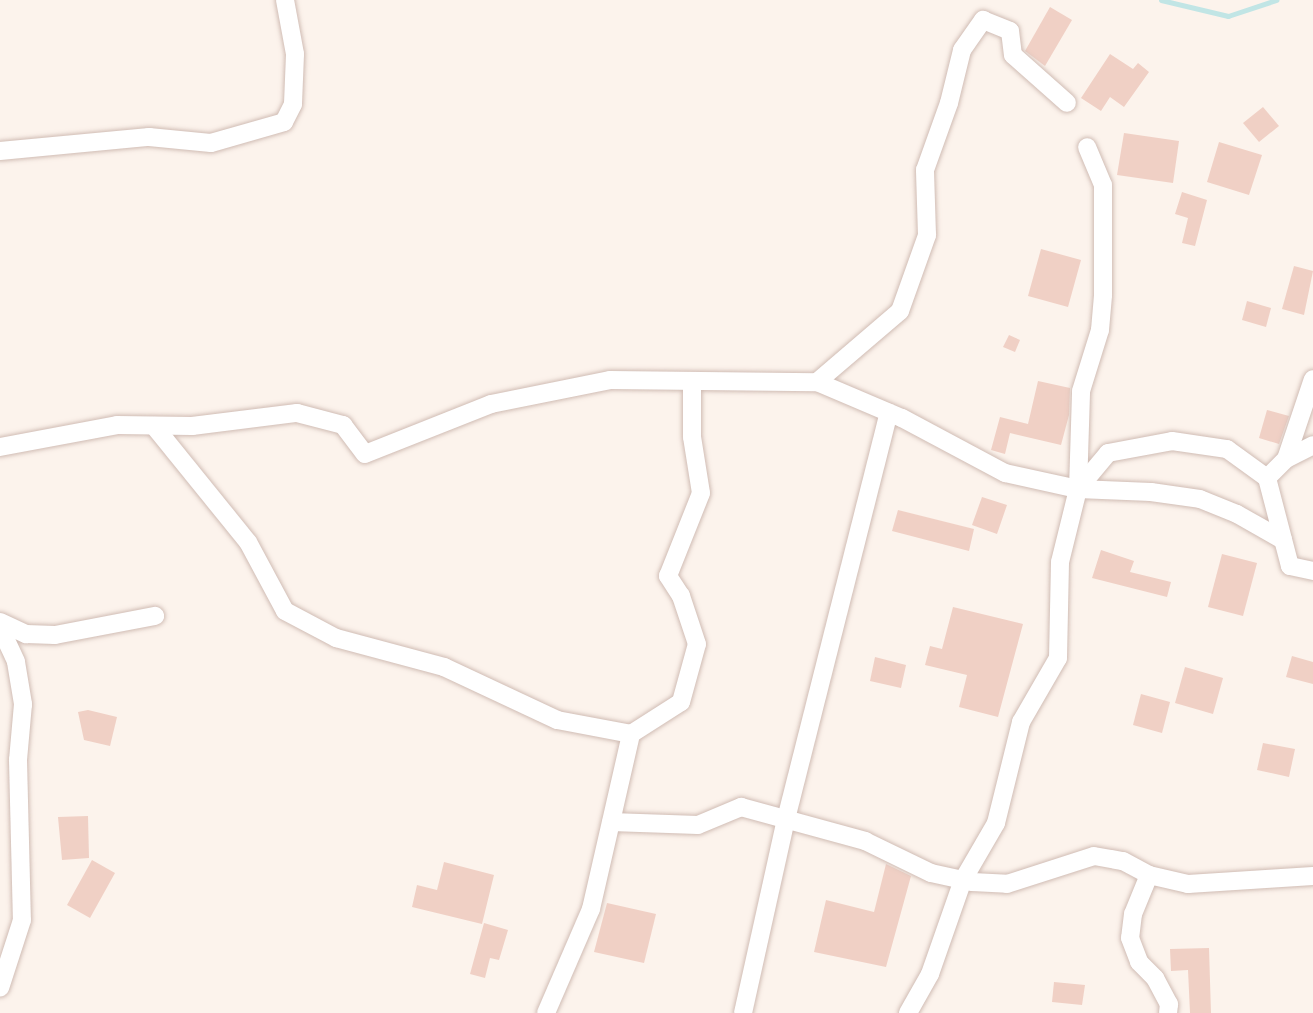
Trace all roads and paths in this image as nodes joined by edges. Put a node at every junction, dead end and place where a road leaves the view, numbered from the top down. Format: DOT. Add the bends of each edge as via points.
graph roads {
  1 [pos="285,0"];
  2 [pos="1067,104"];
  3 [pos="1087,147"];
  4 [pos="0,150"];
  5 [pos="1313,379"];
  6 [pos="692,381"];
  7 [pos="817,382"];
  8 [pos="889,413"];
  9 [pos="154,426"];
  10 [pos="1313,445"];
  11 [pos="0,447"];
  12 [pos="1286,459"];
  13 [pos="1267,478"];
  14 [pos="1078,489"];
  15 [pos="1283,540"];
  16 [pos="1313,571"];
  17 [pos="155,616"];
  18 [pos="0,622"];
  19 [pos="0,627"];
  20 [pos="632,734"];
  21 [pos="786,819"];
  22 [pos="611,822"];
  23 [pos="1149,875"];
  24 [pos="1313,876"];
  25 [pos="963,880"];
  26 [pos="0,988"];
  27 [pos="546,1013"];
  28 [pos="743,1013"];
  29 [pos="908,1013"];
  30 [pos="1168,1013"];
  1 -- 4 [label="street" via="295,54 293,104 284,122 211,143 149,137"];
  2 -- 7 [label="street" via="1013,55 1010,31 983,20 962,50 949,103 925,170 927,235 900,311"];
  3 -- 14 [label="street" via="1103,185 1103,295 1100,330 1081,391"];
  5 -- 12 [label="street"];
  6 -- 7 [label="street"];
  6 -- 9 [label="street" via="610,381 491,404 364,454 343,425 297,413 192,426"];
  6 -- 20 [label="street" via="692,437 700,493 668,576 681,596 697,644 681,702"];
  7 -- 8 [label="street"];
  8 -- 14 [label="street" via="1005,472"];
  8 -- 21 [label="street"];
  9 -- 11 [label="street" via="117,425"];
  9 -- 20 [label="street" via="248,542 285,611 336,638 444,667 557,720"];
  10 -- 12 [label="street"];
  12 -- 13 [label="street"];
  13 -- 14 [label="street" via="1227,449 1172,441 1108,453"];
  13 -- 15 [label="street"];
  14 -- 15 [label="street" via="1151,492 1200,500 1237,514"];
  14 -- 25 [label="street" via="1060,562 1058,658 1021,722 996,823"];
  15 -- 16 [label="street" via="1290,566"];
  17 -- 18 [label="street" via="55,635 26,634"];
  19 -- 26 [label="street" via="16,662 23,704 18,760 22,920"];
  20 -- 22 [label="street"];
  21 -- 22 [label="street" via="741,807 698,825"];
  21 -- 25 [label="street" via="866,841 931,873"];
  21 -- 28 [label="street"];
  22 -- 27 [label="street" via="591,909"];
  23 -- 24 [label="street" via="1188,884"];
  23 -- 25 [label="street" via="1123,861 1094,856 1007,884"];
  23 -- 30 [label="street" via="1133,914 1130,938 1139,962 1155,978 1168,1004"];
  25 -- 29 [label="street" via="930,974"];
}
